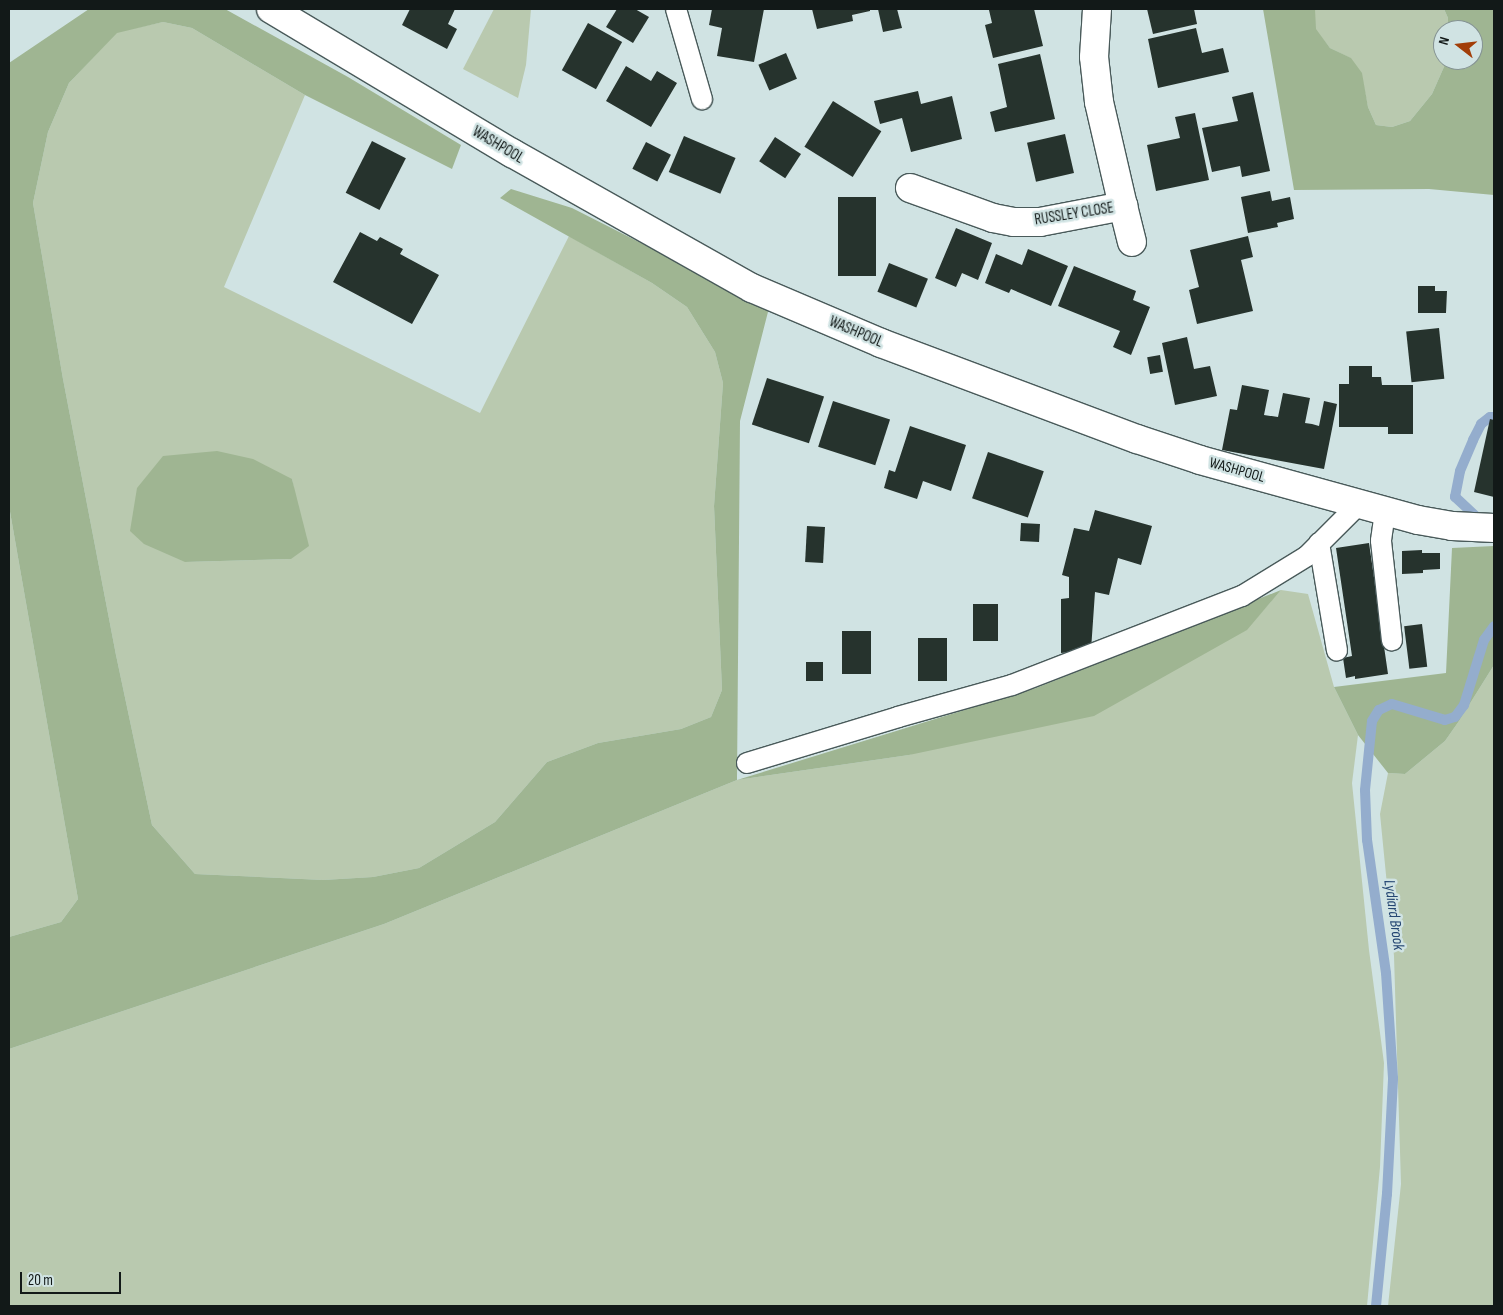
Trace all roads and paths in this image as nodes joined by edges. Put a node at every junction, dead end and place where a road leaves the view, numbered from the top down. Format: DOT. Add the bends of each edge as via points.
graph roads {
  1 [pos="271,9"];
  2 [pos="676,9"];
  3 [pos="1097,9"];
  4 [pos="702,99"];
  5 [pos="910,188"];
  6 [pos="1123,206"];
  7 [pos="1132,242"];
  8 [pos="1358,505"];
  9 [pos="1385,512"];
  10 [pos="1494,528"];
  11 [pos="1319,543"];
  12 [pos="1392,640"];
  13 [pos="1337,650"];
  14 [pos="747,763"];
  1 -- 8 [label="street, WASHPOOL" via="528,163 752,288 881,343 1137,439"];
  2 -- 4 [label="lane"];
  3 -- 6 [label="street, RUSSLEY CLOSE" via="1094,57 1099,102"];
  5 -- 6 [label="street, RUSSLEY CLOSE" via="993,218 1014,222 1040,222"];
  6 -- 7 [label="street, RUSSLEY CLOSE"];
  8 -- 9 [label="street, WASHPOOL"];
  8 -- 11 [label="lane"];
  9 -- 10 [label="street, WASHPOOL" via="1452,526"];
  9 -- 12 [label="lane" via="1381,541"];
  11 -- 13 [label="lane"];
  11 -- 14 [label="lane" via="1307,556 1242,596 1012,685"];
}
